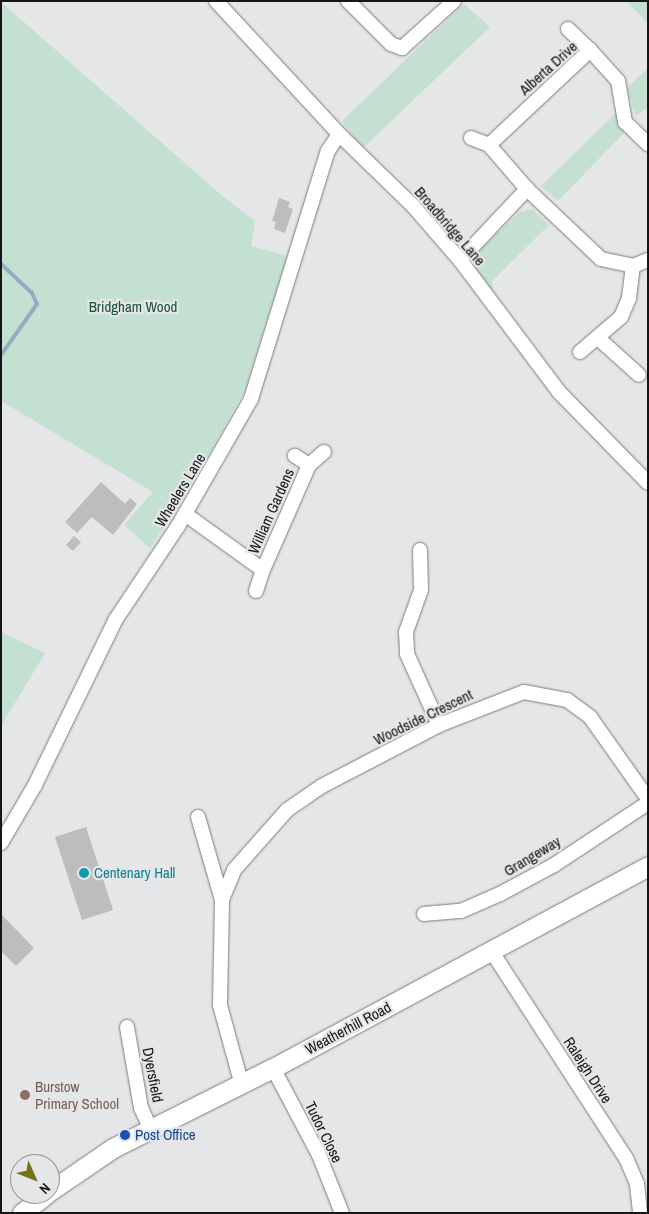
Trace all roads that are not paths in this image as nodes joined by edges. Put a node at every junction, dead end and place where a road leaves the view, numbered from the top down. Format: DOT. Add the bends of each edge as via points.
graph roads {
  1 [pos="348,1"];
  2 [pos="454,1"];
  3 [pos="222,3"];
  4 [pos="568,29"];
  5 [pos="590,50"];
  6 [pos="339,134"];
  7 [pos="471,138"];
  8 [pos="648,144"];
  9 [pos="488,146"];
  10 [pos="527,189"];
  11 [pos="460,260"];
  12 [pos="648,260"];
  13 [pos="632,266"];
  14 [pos="598,338"];
  15 [pos="580,352"];
  16 [pos="639,375"];
  17 [pos="324,452"];
  18 [pos="295,456"];
  19 [pos="309,465"];
  20 [pos="648,483"];
  21 [pos="185,514"];
  22 [pos="420,550"];
  23 [pos="264,570"];
  24 [pos="256,590"];
  25 [pos="439,726"];
  26 [pos="648,801"];
  27 [pos="198,816"];
  28 [pos="1,842"];
  29 [pos="648,866"];
  30 [pos="222,900"];
  31 [pos="424,914"];
  32 [pos="492,952"];
  33 [pos="127,1027"];
  34 [pos="273,1068"];
  35 [pos="241,1082"];
  36 [pos="151,1129"];
  37 [pos="60,1183"];
  38 [pos="33,1204"];
  39 [pos="22,1213"];
  40 [pos="342,1213"];
  41 [pos="640,1213"];
  1 -- 2 [label="street" via="391,44 402,48"];
  3 -- 6 [label="street, Broadbridge Lane"];
  4 -- 5 [label="street"];
  5 -- 8 [label="street, Alberta Drive" via="618,81 625,122"];
  5 -- 9 [label="street, Alberta Drive"];
  6 -- 11 [label="street, Broadbridge Lane" via="413,206"];
  6 -- 21 [label="street, Wheelers Lane" via="328,151 256,389"];
  7 -- 9 [label="street"];
  9 -- 10 [label="street"];
  10 -- 11 [label="street"];
  10 -- 13 [label="street" via="601,259"];
  11 -- 20 [label="street, Broadbridge Lane" via="559,392"];
  12 -- 13 [label="street"];
  13 -- 14 [label="street" via="629,298 621,317"];
  14 -- 15 [label="street"];
  14 -- 16 [label="street"];
  17 -- 19 [label="street, William Gardens"];
  18 -- 19 [label="street, William Gardens"];
  19 -- 23 [label="street, William Gardens"];
  21 -- 23 [label="street, William Gardens"];
  21 -- 28 [label="street, Wheelers Lane" via="114,624 35,785"];
  22 -- 25 [label="street" via="421,590 406,632 407,654"];
  23 -- 24 [label="street, William Gardens"];
  25 -- 26 [label="street, Woodside Crescent" via="524,692 567,700 590,717 608,738"];
  25 -- 30 [label="street, Woodside Crescent" via="322,786 287,810 234,870"];
  26 -- 31 [label="street, Grangeway" via="500,894 461,911"];
  27 -- 30 [label="street, Woodside Crescent"];
  29 -- 32 [label="street, Weatherhill Road"];
  30 -- 35 [label="street, Woodside Crescent" via="220,1005"];
  32 -- 34 [label="street, Weatherhill Road"];
  32 -- 41 [label="street, Raleigh Drive" via="626,1158 637,1184"];
  33 -- 36 [label="street, Dyersfield" via="141,1108"];
  34 -- 35 [label="street, Weatherhill Road"];
  34 -- 40 [label="street, Tudor Close" via="319,1155"];
  35 -- 36 [label="street, Weatherhill Road"];
  36 -- 37 [label="street, Weatherhill Road" via="81,1167"];
  38 -- 39 [label="street"];
}
